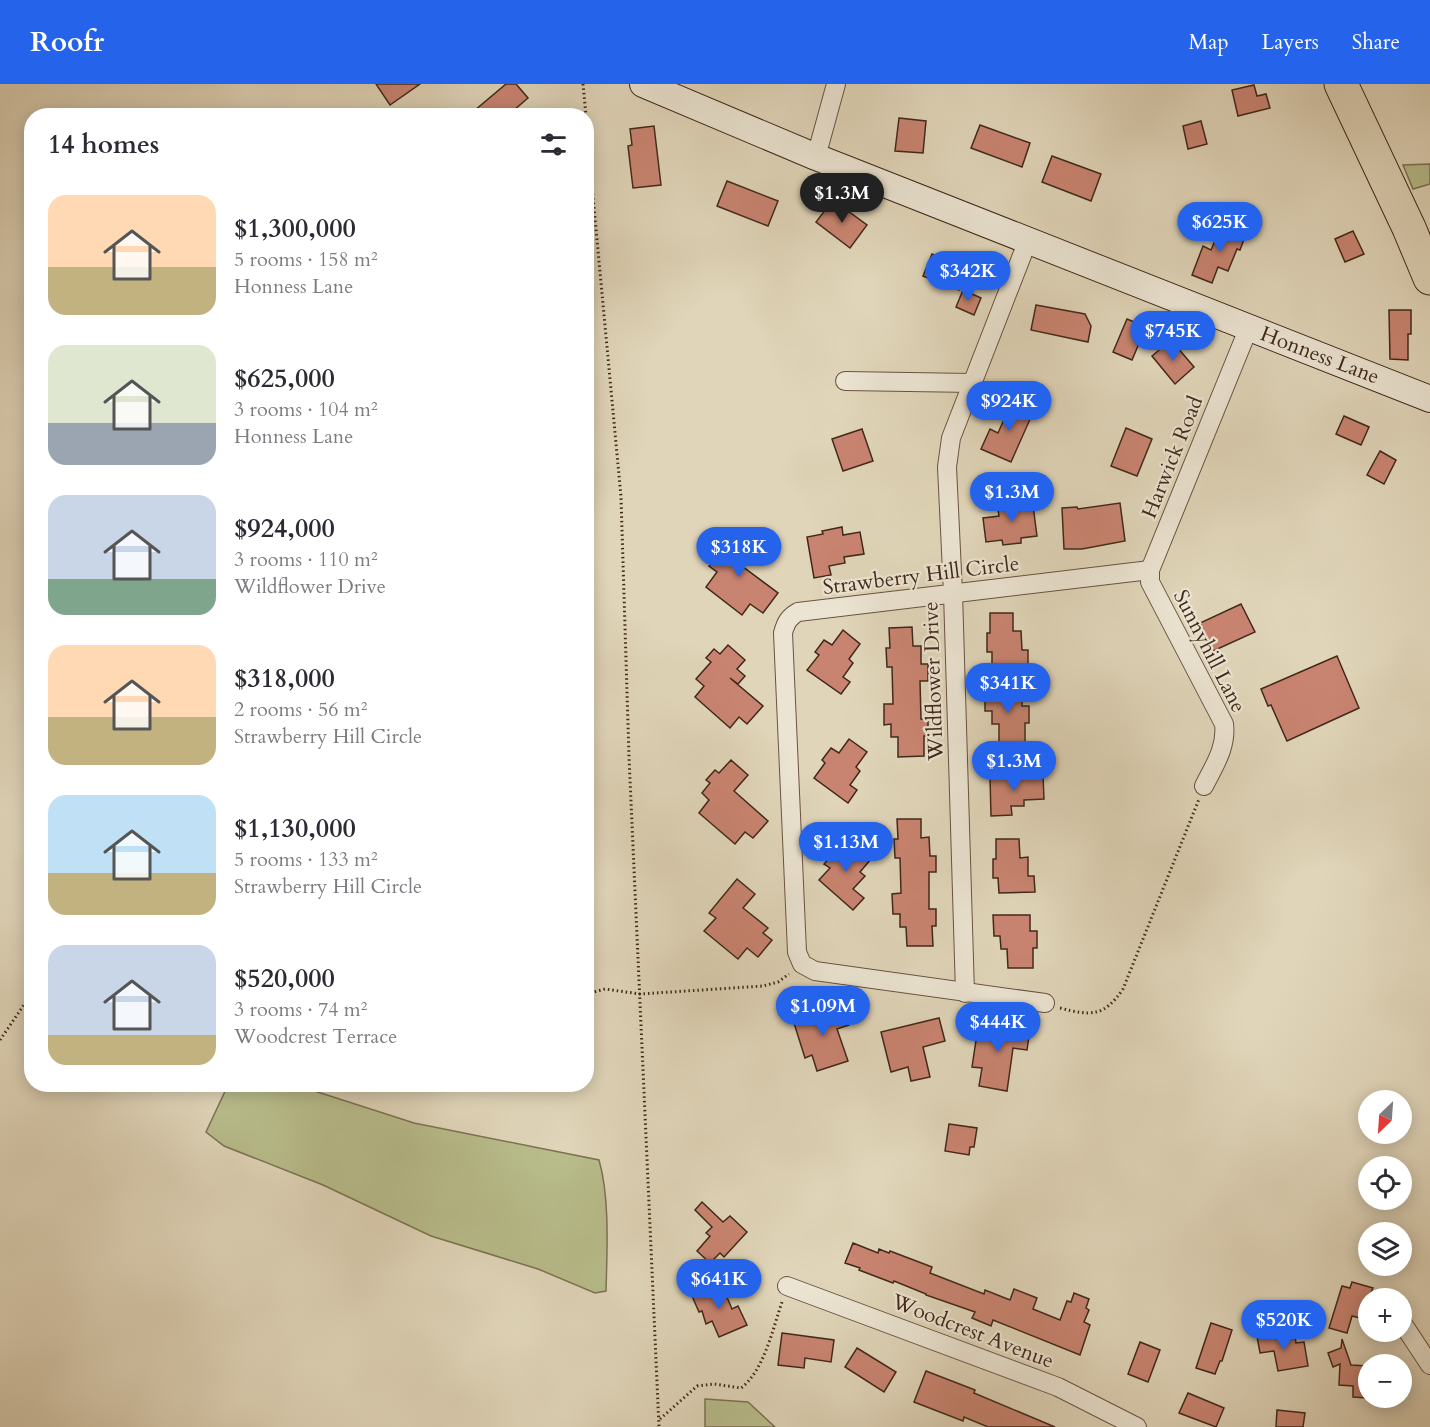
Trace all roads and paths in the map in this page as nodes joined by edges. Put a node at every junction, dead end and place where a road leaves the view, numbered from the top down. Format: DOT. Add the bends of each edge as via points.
graph roads {
  1 [pos="583,84"];
  2 [pos="643,84"];
  3 [pos="836,84"];
  4 [pos="1341,84"];
  5 [pos="585,108"];
  6 [pos="816,157"];
  7 [pos="594,208"];
  8 [pos="1028,240"];
  9 [pos="1430,278"];
  10 [pos="1249,327"];
  11 [pos="844,381"];
  12 [pos="973,384"];
  13 [pos="1430,399"];
  14 [pos="1150,570"];
  15 [pos="953,593"];
  16 [pos="1204,786"];
  17 [pos="802,964"];
  18 [pos="594,992"];
  19 [pos="640,993"];
  20 [pos="965,993"];
  21 [pos="1045,1004"];
  22 [pos="24,1005"];
  23 [pos="0,1040"];
  24 [pos="788,1286"];
  25 [pos="1412,1338"];
  26 [pos="1430,1365"];
  27 [pos="659,1420"];
  28 [pos="659,1427"];
  29 [pos="1137,1427"];
  1 -- 5 [label="path"];
  2 -- 6 [label="street, Honness Lane"];
  3 -- 6 [label="street"];
  4 -- 9 [label="highway"];
  6 -- 8 [label="street, Honness Lane"];
  7 -- 19 [label="path" via="621,497"];
  8 -- 10 [label="street, Honness Lane"];
  8 -- 12 [label="street, Wildflower Drive"];
  10 -- 13 [label="street, Honness Lane"];
  10 -- 14 [label="street, Harwick Road"];
  11 -- 12 [label="street"];
  12 -- 15 [label="street, Wildflower Drive" via="951,438 947,467"];
  14 -- 15 [label="street, Strawberry Hill Circle"];
  14 -- 16 [label="street, Sunnyhill Lane" via="1150,582 1224,724 1223,746"];
  15 -- 17 [label="street, Strawberry Hill Circle" via="798,612 785,624 797,952"];
  15 -- 20 [label="street, Wildflower Drive"];
  16 -- 21 [label="path" via="1123,989 1113,1004 1099,1012 1083,1014"];
  17 -- 19 [label="path" via="778,982 763,986"];
  17 -- 20 [label="street" via="815,971"];
  18 -- 19 [label="path" via="605,989"];
  19 -- 27 [label="path"];
  20 -- 21 [label="street"];
  22 -- 23 [label="path"];
  24 -- 27 [label="path" via="765,1351 749,1382 741,1388 697,1386"];
  24 -- 29 [label="street, Woodcrest Avenue" via="1058,1388"];
  25 -- 26 [label="street"];
  27 -- 28 [label="path"];
}
